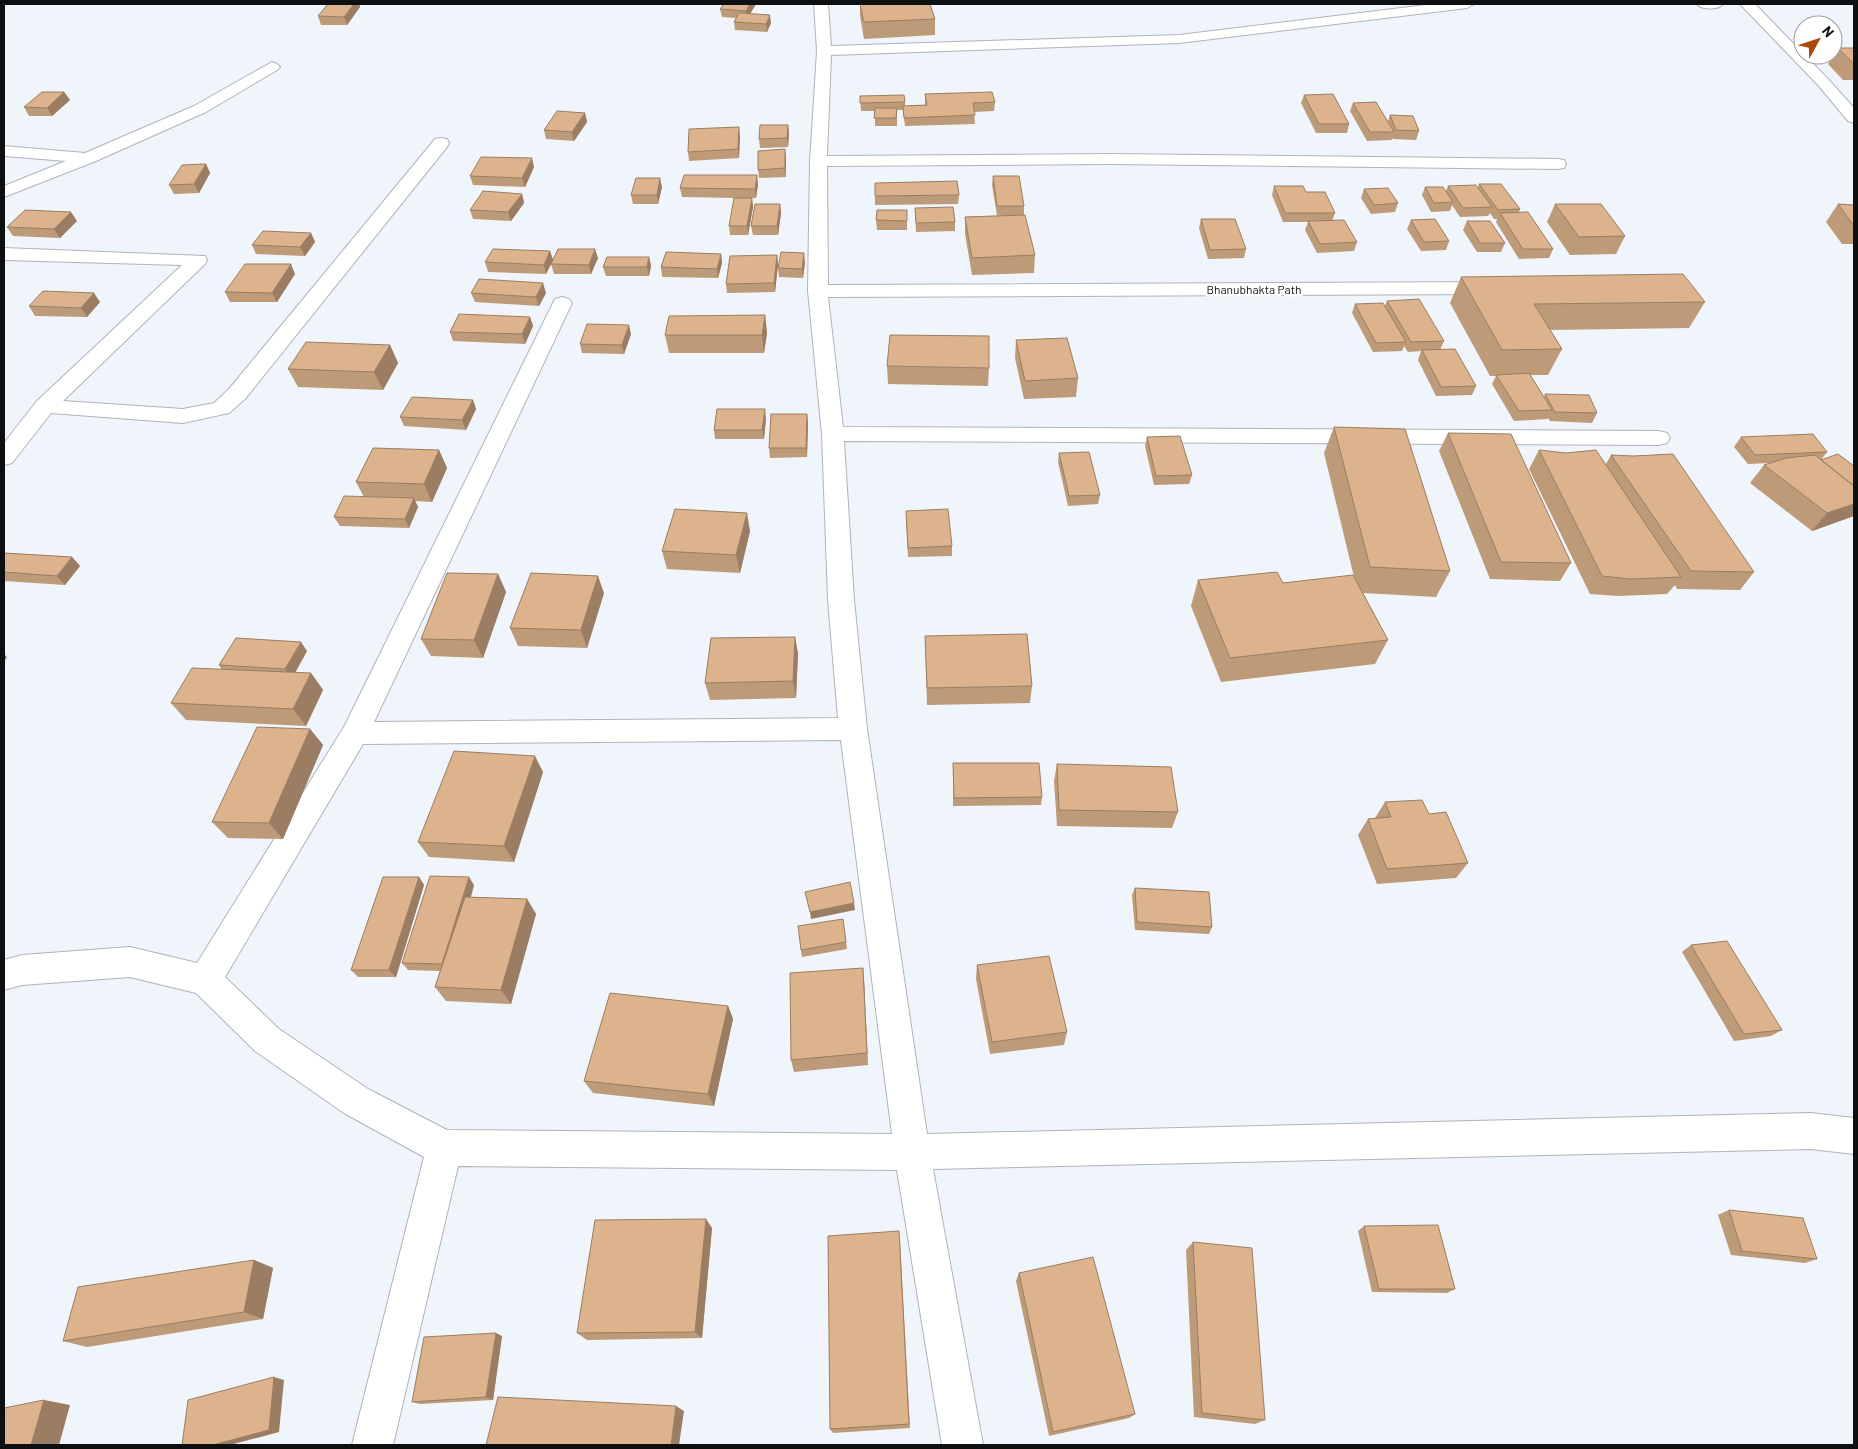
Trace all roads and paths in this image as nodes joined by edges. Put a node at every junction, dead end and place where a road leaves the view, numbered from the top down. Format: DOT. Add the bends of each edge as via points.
graph roads {
  1 [pos="821,4"];
  2 [pos="1467,4"];
  3 [pos="1704,4"];
  4 [pos="1716,4"];
  5 [pos="1747,4"];
  6 [pos="824,51"];
  7 [pos="272,67"];
  8 [pos="1854,118"];
  9 [pos="441,143"];
  10 [pos="4,151"];
  11 [pos="90,157"];
  12 [pos="818,161"];
  13 [pos="1558,164"];
  14 [pos="24,184"];
  15 [pos="4,192"];
  16 [pos="4,206"];
  17 [pos="4,254"];
  18 [pos="1513,288"];
  19 [pos="818,291"];
  20 [pos="562,303"];
  21 [pos="45,406"];
  22 [pos="833,434"];
  23 [pos="1659,438"];
  24 [pos="4,458"];
  25 [pos="853,729"];
  26 [pos="355,733"];
  27 [pos="4,975"];
  28 [pos="205,980"];
  29 [pos="1854,1136"];
  30 [pos="444,1148"];
  31 [pos="912,1152"];
  32 [pos="372,1445"];
  33 [pos="964,1445"];
  1 -- 6 [label="street"];
  2 -- 6 [label="street" via="1179,39"];
  3 -- 4 [label="street"];
  5 -- 8 [label="street"];
  6 -- 12 [label="street"];
  7 -- 11 [label="street" via="200,109"];
  9 -- 21 [label="street" via="237,394 221,408 183,416"];
  10 -- 11 [label="street"];
  11 -- 14 [label="street"];
  12 -- 13 [label="street" via="1110,159"];
  12 -- 19 [label="street"];
  14 -- 15 [label="street"];
  14 -- 16 [label="street"];
  17 -- 21 [label="street" via="198,260"];
  18 -- 19 [label="street, Bhanubhakta Path"];
  19 -- 22 [label="street"];
  20 -- 26 [label="street"];
  21 -- 24 [label="street"];
  22 -- 23 [label="street"];
  22 -- 25 [label="street" via="841,600"];
  25 -- 26 [label="street"];
  25 -- 31 [label="street"];
  26 -- 28 [label="street"];
  27 -- 28 [label="street" via="22,970 130,962"];
  28 -- 30 [label="street" via="267,1040 356,1101"];
  29 -- 31 [label="street" via="1811,1130"];
  30 -- 31 [label="street"];
  30 -- 32 [label="street"];
  31 -- 33 [label="street"];
}
